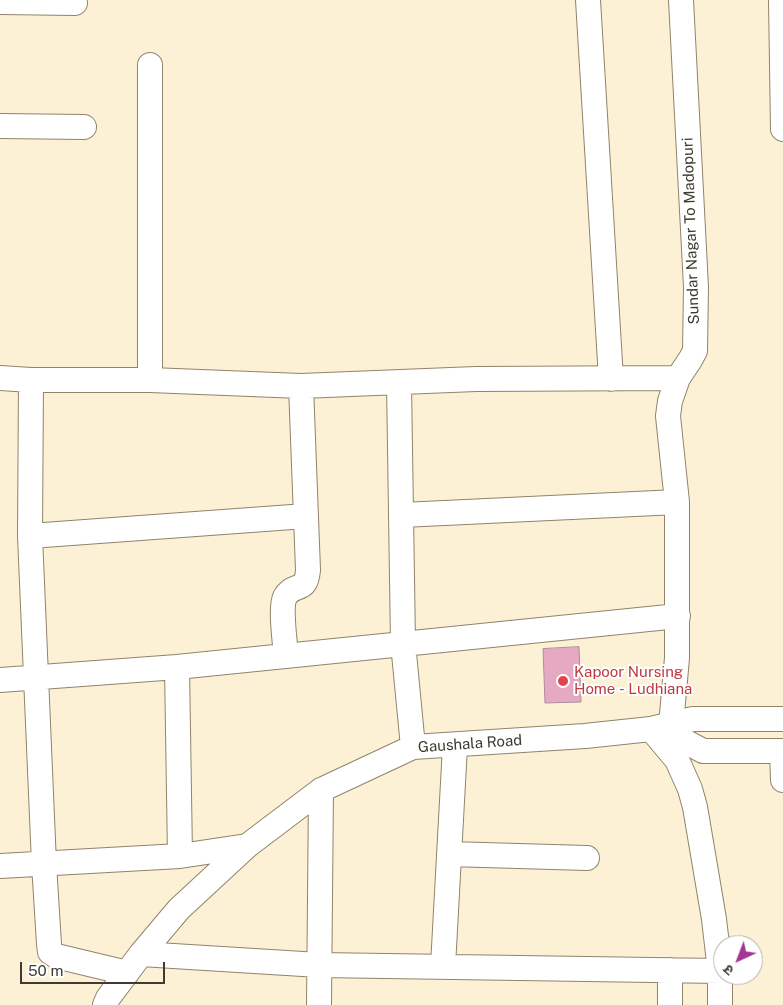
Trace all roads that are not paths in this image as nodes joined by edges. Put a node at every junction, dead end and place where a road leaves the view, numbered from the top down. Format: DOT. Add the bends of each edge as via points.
graph roads {
  1 [pos="588,0"];
  2 [pos="681,0"];
  3 [pos="781,0"];
  4 [pos="0,2"];
  5 [pos="75,3"];
  6 [pos="150,65"];
  7 [pos="0,126"];
  8 [pos="84,127"];
  9 [pos="783,130"];
  10 [pos="0,378"];
  11 [pos="678,378"];
  12 [pos="611,379"];
  13 [pos="30,380"];
  14 [pos="150,380"];
  15 [pos="400,383"];
  16 [pos="301,386"];
  17 [pos="677,502"];
  18 [pos="402,515"];
  19 [pos="306,516"];
  20 [pos="30,536"];
  21 [pos="678,616"];
  22 [pos="403,643"];
  23 [pos="286,655"];
  24 [pos="177,666"];
  25 [pos="37,678"];
  26 [pos="0,680"];
  27 [pos="783,719"];
  28 [pos="669,725"];
  29 [pos="455,746"];
  30 [pos="413,747"];
  31 [pos="782,751"];
  32 [pos="783,780"];
  33 [pos="321,790"];
  34 [pos="247,846"];
  35 [pos="449,854"];
  36 [pos="180,856"];
  37 [pos="587,858"];
  38 [pos="44,864"];
  39 [pos="0,866"];
  40 [pos="716,935"];
  41 [pos="141,954"];
  42 [pos="319,965"];
  43 [pos="443,966"];
  44 [pos="670,970"];
  45 [pos="713,971"];
  46 [pos="127,973"];
  47 [pos="720,985"];
  48 [pos="105,1005"];
  49 [pos="319,1005"];
  50 [pos="670,1005"];
  51 [pos="720,1005"];
  1 -- 12 [label="street"];
  2 -- 11 [label="street, Sundar Nagar To Madopuri" via="696,287 695,352"];
  3 -- 9 [label="street"];
  4 -- 5 [label="street"];
  6 -- 14 [label="street"];
  7 -- 8 [label="street"];
  10 -- 13 [label="street"];
  11 -- 12 [label="street"];
  11 -- 17 [label="street, Sundar Nagar To Madopuri" via="668,416"];
  12 -- 15 [label="street" via="476,379"];
  13 -- 14 [label="street"];
  13 -- 20 [label="street"];
  14 -- 16 [label="street"];
  15 -- 16 [label="street"];
  15 -- 18 [label="street"];
  16 -- 19 [label="street"];
  17 -- 18 [label="street"];
  17 -- 21 [label="street, Sundar Nagar To Madopuri"];
  18 -- 22 [label="street"];
  19 -- 20 [label="street"];
  19 -- 23 [label="street" via="307,580 291,590 284,600"];
  20 -- 25 [label="street"];
  21 -- 22 [label="street"];
  21 -- 28 [label="street, Sundar Nagar To Madopuri" via="676,684"];
  22 -- 23 [label="street"];
  22 -- 30 [label="street"];
  23 -- 24 [label="street"];
  24 -- 25 [label="street"];
  24 -- 36 [label="street"];
  25 -- 26 [label="street"];
  25 -- 38 [label="street"];
  27 -- 28 [label="street, Gaushala Road"];
  28 -- 29 [label="street, Gaushala Road"];
  28 -- 31 [label="street" via="703,751"];
  28 -- 40 [label="street" via="677,760 695,808"];
  29 -- 30 [label="street, Gaushala Road"];
  29 -- 35 [label="street"];
  30 -- 33 [label="street, Gaushala Road"];
  31 -- 32 [label="street"];
  33 -- 34 [label="street, Gaushala Road"];
  33 -- 42 [label="street"];
  34 -- 36 [label="street"];
  34 -- 41 [label="street, Gaushala Road" via="179,909"];
  35 -- 37 [label="street"];
  35 -- 43 [label="street"];
  36 -- 38 [label="street"];
  38 -- 39 [label="street"];
  38 -- 46 [label="street" via="52,955"];
  41 -- 42 [label="street"];
  41 -- 46 [label="street, Gaushala Road"];
  42 -- 43 [label="street"];
  42 -- 49 [label="street"];
  43 -- 44 [label="street"];
  44 -- 45 [label="street"];
  44 -- 50 [label="street"];
  46 -- 48 [label="street, Gaushala Road"];
  47 -- 51 [label="street"];
}
